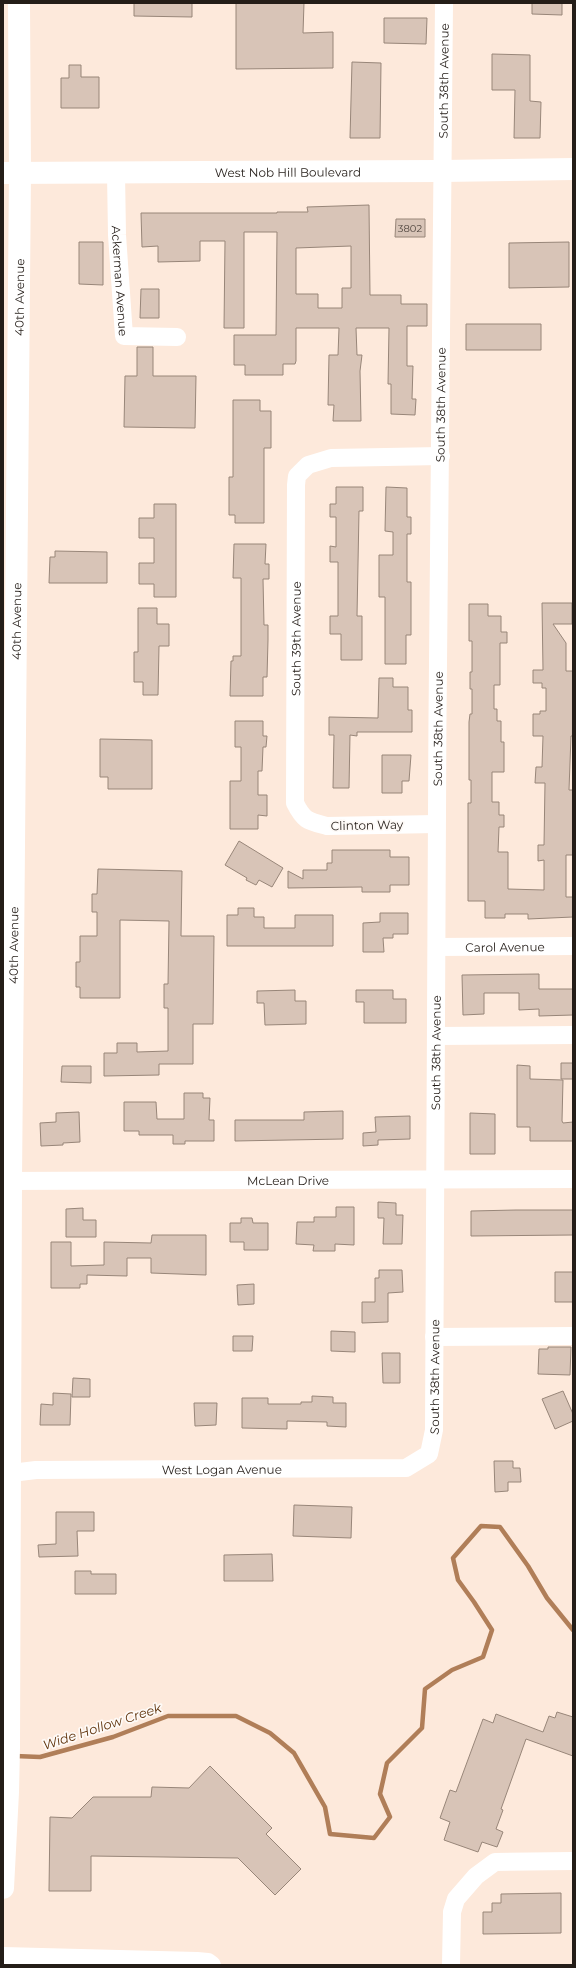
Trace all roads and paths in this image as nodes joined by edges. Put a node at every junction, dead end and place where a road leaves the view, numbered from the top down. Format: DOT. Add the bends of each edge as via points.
graph roads {
  1 [pos="19,3"];
  2 [pos="444,3"];
  3 [pos="573,169"];
  4 [pos="442,171"];
  5 [pos="12,172"];
  6 [pos="116,172"];
  7 [pos="177,338"];
  8 [pos="441,456"];
  9 [pos="301,816"];
  10 [pos="436,824"];
  11 [pos="573,946"];
  12 [pos="437,947"];
  13 [pos="573,1035"];
  14 [pos="436,1036"];
  15 [pos="8,1039"];
  16 [pos="573,1179"];
  17 [pos="434,1180"];
  18 [pos="7,1181"];
  19 [pos="573,1336"];
  20 [pos="434,1337"];
  21 [pos="430,1454"];
  22 [pos="6,1473"];
  23 [pos="573,1861"];
  24 [pos="3,1888"];
  25 [pos="3,1956"];
  26 [pos="212,1965"];
  27 [pos="451,1965"];
  1 -- 5 [label="main road, 40th Avenue"];
  2 -- 4 [label="street, South 38th Avenue"];
  3 -- 4 [label="main road, West Nob Hill Boulevard"];
  4 -- 6 [label="main road, West Nob Hill Boulevard"];
  4 -- 8 [label="street, South 38th Avenue"];
  5 -- 6 [label="main road, West Nob Hill Boulevard"];
  5 -- 15 [label="main road, 40th Avenue"];
  6 -- 7 [label="street, Ackerman Avenue" via="117,235 124,336"];
  8 -- 9 [label="street, South 39th Avenue" via="331,458 308,465 297,476 294,794"];
  8 -- 10 [label="street, South 38th Avenue"];
  9 -- 10 [label="street, Clinton Way" via="327,826"];
  10 -- 12 [label="street, South 38th Avenue"];
  11 -- 12 [label="street, Carol Avenue"];
  12 -- 14 [label="street, South 38th Avenue"];
  13 -- 14 [label="street"];
  14 -- 17 [label="street, South 38th Avenue"];
  15 -- 18 [label="main road, 40th Avenue"];
  16 -- 17 [label="street, McLean Drive"];
  17 -- 18 [label="street, McLean Drive"];
  17 -- 20 [label="street, South 38th Avenue"];
  18 -- 22 [label="main road, 40th Avenue"];
  19 -- 20 [label="street"];
  20 -- 21 [label="street, South 38th Avenue" via="434,1430"];
  21 -- 22 [label="street, West Logan Avenue" via="406,1468 36,1470"];
  22 -- 24 [label="main road, 40th Avenue" via="9,1747"];
  23 -- 27 [label="street" via="495,1862 476,1876 456,1899 452,1912"];
  25 -- 26 [label="street" via="197,1961"];
}
